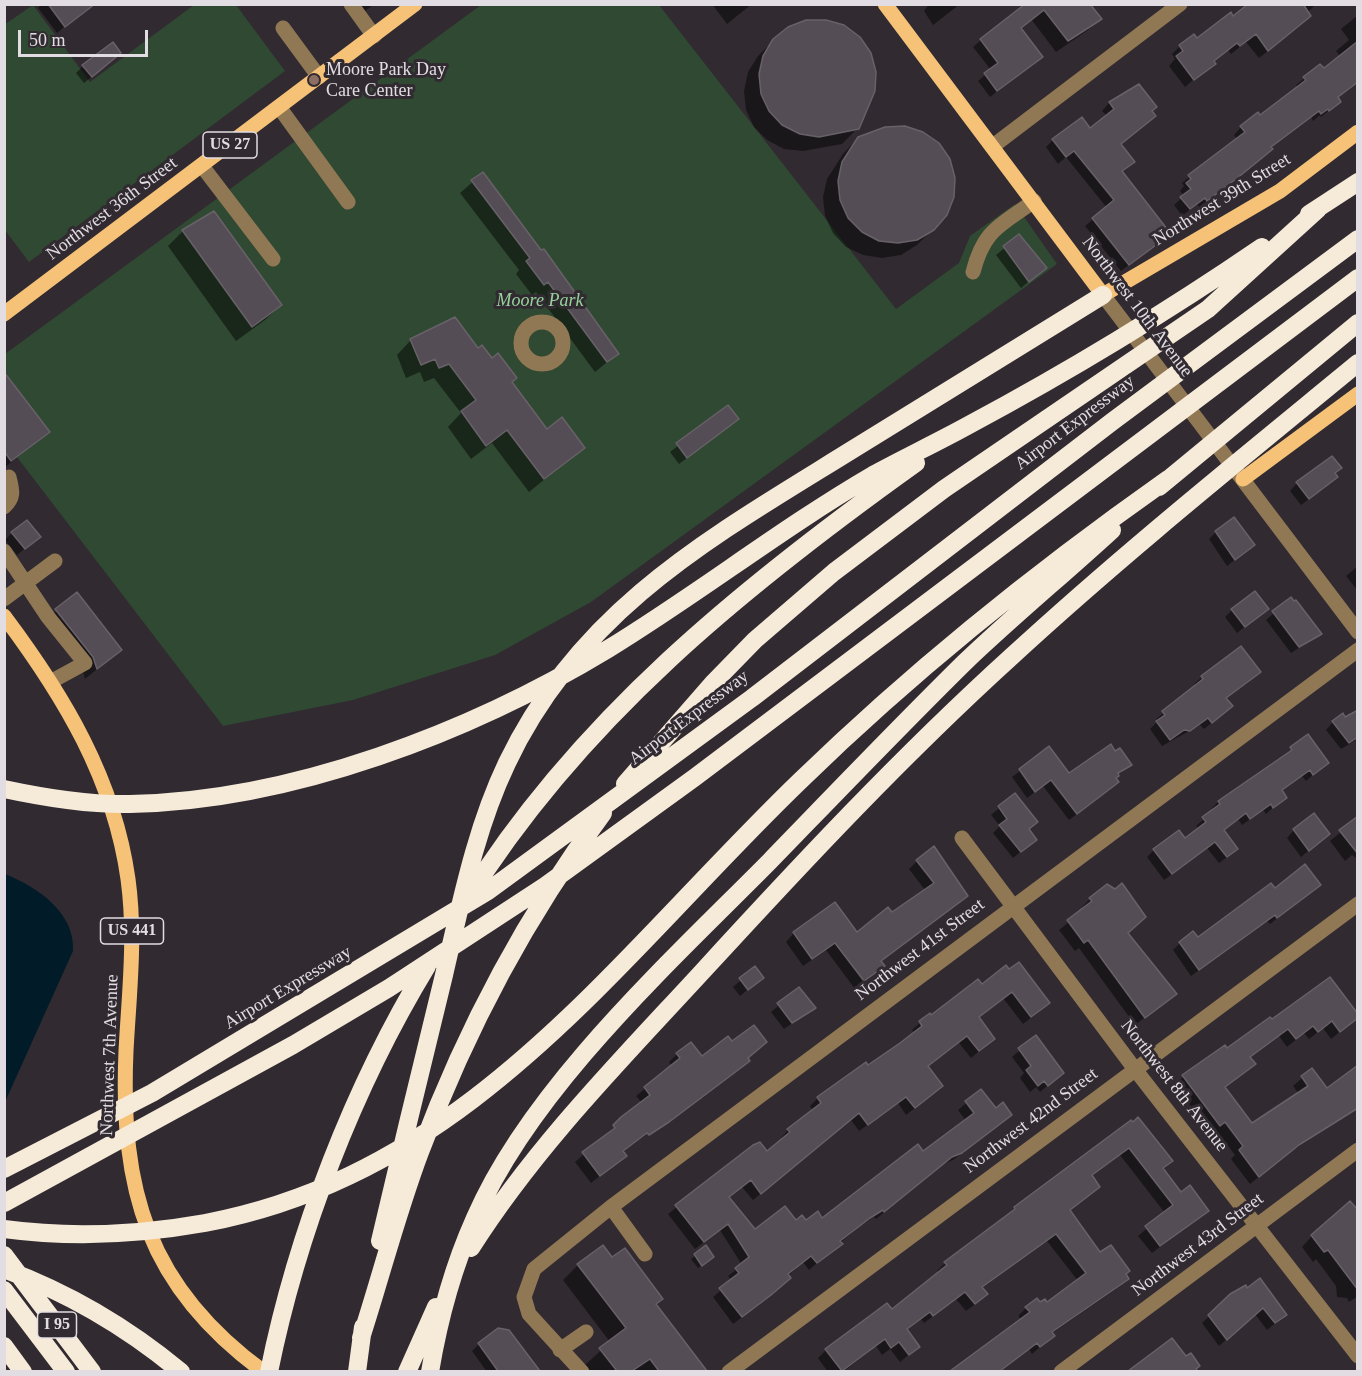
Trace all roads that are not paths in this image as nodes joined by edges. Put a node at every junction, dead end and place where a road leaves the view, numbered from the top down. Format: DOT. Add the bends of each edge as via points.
graph roads {
  1 [pos="351,4"];
  2 [pos="415,4"];
  3 [pos="885,4"];
  4 [pos="1180,4"];
  5 [pos="283,28"];
  6 [pos="374,36"];
  7 [pos="319,77"];
  8 [pos="279,107"];
  9 [pos="1358,132"];
  10 [pos="993,146"];
  11 [pos="202,166"];
  12 [pos="1358,182"];
  13 [pos="348,201"];
  14 [pos="1034,201"];
  15 [pos="1318,209"];
  16 [pos="1358,239"];
  17 [pos="273,259"];
  18 [pos="973,272"];
  19 [pos="1358,278"];
  20 [pos="1103,295"];
  21 [pos="5,313"];
  22 [pos="1358,323"];
  23 [pos="1358,365"];
  24 [pos="1358,394"];
  25 [pos="969,426"];
  26 [pos="9,477"];
  27 [pos="1168,479"];
  28 [pos="1243,479"];
  29 [pos="4,507"];
  30 [pos="4,551"];
  31 [pos="55,561"];
  32 [pos="27,582"];
  33 [pos="4,599"];
  34 [pos="4,616"];
  35 [pos="1358,632"];
  36 [pos="1358,650"];
  37 [pos="52,681"];
  38 [pos="12,791"];
  39 [pos="962,838"];
  40 [pos="1358,904"];
  41 [pos="1011,906"];
  42 [pos="1134,1068"];
  43 [pos="1358,1150"];
  44 [pos="4,1169"];
  45 [pos="4,1203"];
  46 [pos="610,1207"];
  47 [pos="1257,1225"];
  48 [pos="4,1228"];
  49 [pos="645,1254"];
  50 [pos="4,1255"];
  51 [pos="4,1269"];
  52 [pos="4,1290"];
  53 [pos="586,1332"];
  54 [pos="361,1338"];
  55 [pos="4,1346"];
  56 [pos="561,1350"];
  57 [pos="1358,1356"];
  58 [pos="23,1371"];
  59 [pos="66,1371"];
  60 [pos="92,1371"];
  61 [pos="181,1371"];
  62 [pos="264,1371"];
  63 [pos="269,1371"];
  64 [pos="357,1371"];
  65 [pos="407,1371"];
  66 [pos="430,1371"];
  67 [pos="582,1371"];
  68 [pos="729,1371"];
  69 [pos="1061,1371"];
  1 -- 6 [label="street"];
  2 -- 6 [label="main road, Northwest 36th Street / US 27"];
  3 -- 10 [label="main road, Northwest 10th Avenue"];
  4 -- 10 [label="street"];
  5 -- 7 [label="street"];
  6 -- 7 [label="main road, Northwest 36th Street / US 27"];
  7 -- 8 [label="main road, Northwest 36th Street / US 27"];
  8 -- 11 [label="main road, Northwest 36th Street / US 27"];
  8 -- 13 [label="street"];
  9 -- 20 [label="main road, Northwest 39th Street" via="1280,191"];
  10 -- 14 [label="main road, Northwest 10th Avenue"];
  11 -- 17 [label="street"];
  11 -- 21 [label="main road, Northwest 36th Street / US 27"];
  12 -- 15 [label="highway"];
  14 -- 18 [label="street" via="988,235 979,248"];
  14 -- 20 [label="main road, Northwest 10th Avenue"];
  15 -- 25 [label="highway" via="1197,290"];
  15 -- 54 [label="highway" via="1208,309 919,507 793,607 714,682 638,767 567,865 498,980 420,1153"];
  16 -- 44 [label="highway, Airport Expressway" via="1213,345 752,698 488,891 152,1093"];
  19 -- 45 [label="highway" via="652,810 499,917 293,1045"];
  20 -- 28 [label="street, Northwest 10th Avenue"];
  20 -- 54 [label="highway" via="671,566 621,608 543,700 508,761 472,857 377,1251"];
  22 -- 27 [label="highway"];
  23 -- 65 [label="highway" via="1127,552 1008,660 781,886 598,1085 512,1190 446,1286"];
  24 -- 28 [label="main road"];
  25 -- 38 [label="highway" via="876,474 791,526 608,649 509,703 427,738 347,765 240,792 167,801 93,803"];
  25 -- 63 [label="highway" via="833,521 737,597 654,672 567,763 478,882 380,1052 344,1136 302,1247"];
  26 -- 29 [label="street" via="13,493"];
  27 -- 48 [label="highway" via="1072,546 893,695 757,822 559,1026 513,1069 437,1127 375,1165 264,1209 188,1226 80,1235"];
  27 -- 66 [label="highway" via="965,663 672,960 564,1081 516,1145 476,1216 441,1314"];
  28 -- 35 [label="street, Northwest 10th Avenue"];
  30 -- 32 [label="street"];
  31 -- 32 [label="street"];
  32 -- 33 [label="street"];
  32 -- 37 [label="street" via="48,617 85,663"];
  34 -- 37 [label="main road, Northwest 7th Avenue / US 441"];
  36 -- 41 [label="street, Northwest 41st Street"];
  37 -- 62 [label="main road, Northwest 7th Avenue / US 441" via="101,777 124,857 133,942 126,1049 126,1137 139,1202 155,1245 187,1299 222,1338"];
  39 -- 41 [label="street, Northwest 8th Avenue"];
  40 -- 42 [label="street, Northwest 42nd Street"];
  41 -- 42 [label="street, Northwest 8th Avenue"];
  41 -- 46 [label="street, Northwest 41st Street"];
  42 -- 47 [label="street, Northwest 8th Avenue"];
  42 -- 68 [label="street, Northwest 42nd Street"];
  43 -- 47 [label="street, Northwest 43rd Street"];
  46 -- 49 [label="street"];
  46 -- 56 [label="street, Northwest 41st Street" via="534,1269 526,1284 524,1297 530,1314"];
  47 -- 57 [label="street, Northwest 8th Avenue"];
  47 -- 69 [label="street, Northwest 43rd Street"];
  50 -- 60 [label="highway, I 95"];
  51 -- 61 [label="highway" via="51,1287 119,1325"];
  52 -- 59 [label="highway"];
  53 -- 56 [label="street"];
  54 -- 64 [label="highway"];
  55 -- 58 [label="highway"];
  56 -- 67 [label="street"];
}
